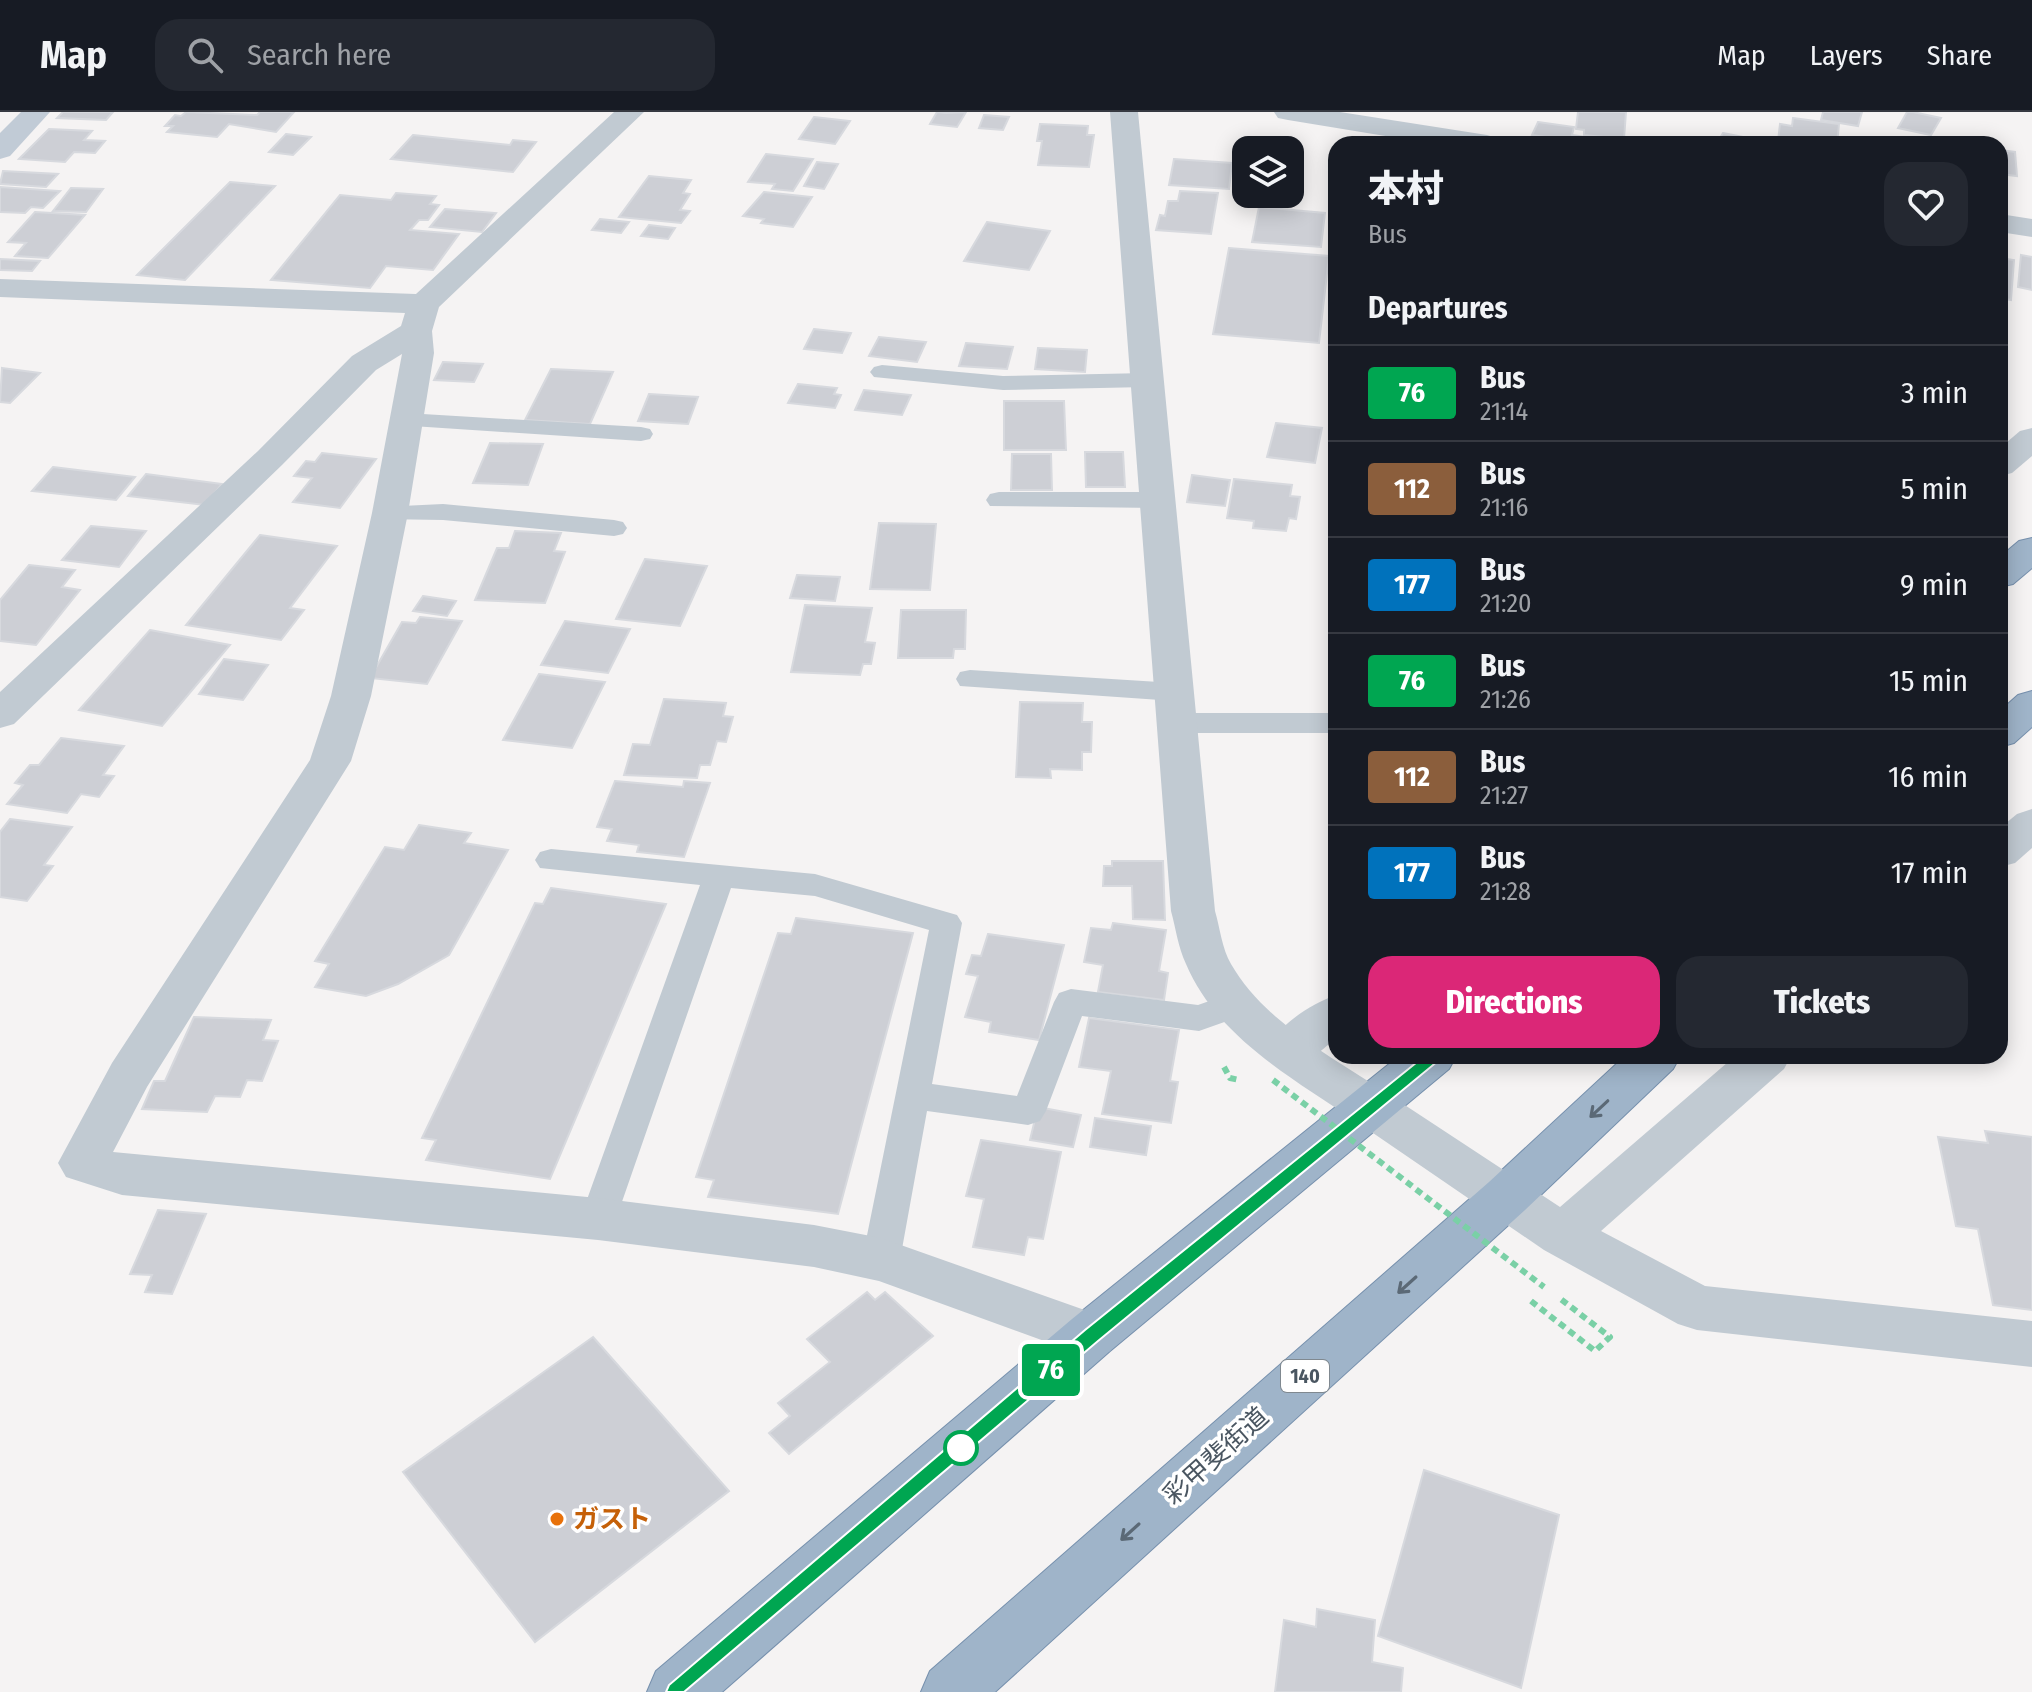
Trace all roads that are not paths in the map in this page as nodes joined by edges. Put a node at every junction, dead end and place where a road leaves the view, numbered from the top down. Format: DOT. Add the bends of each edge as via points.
graph roads {
  1 [pos="36,112"];
  2 [pos="630,112"];
  3 [pos="1124,112"];
  4 [pos="1288,112"];
  5 [pos="1437,136"];
  6 [pos="0,150"];
  7 [pos="2008,224"];
  8 [pos="2032,228"];
  9 [pos="0,288"];
  10 [pos="420,318"];
  11 [pos="882,372"];
  12 [pos="1147,380"];
  13 [pos="406,420"];
  14 [pos="641,434"];
  15 [pos="2032,438"];
  16 [pos="2008,459"];
  17 [pos="999,500"];
  18 [pos="1158,500"];
  19 [pos="390,513"];
  20 [pos="614,528"];
  21 [pos="2032,549"];
  22 [pos="2008,569"];
  23 [pos="970,679"];
  24 [pos="2032,704"];
  25 [pos="1177,708"];
  26 [pos="0,715"];
  27 [pos="1328,722"];
  28 [pos="2008,726"];
  29 [pos="2032,824"];
  30 [pos="2008,845"];
  31 [pos="551,860"];
  32 [pos="719,876"];
  33 [pos="1235,1005"];
  34 [pos="1328,1021"];
  35 [pos="1422,1064"];
  36 [pos="1647,1064"];
  37 [pos="1758,1064"];
  38 [pos="1281,1065"];
  39 [pos="913,1095"];
  40 [pos="1371,1107"];
  41 [pos="1507,1196"];
  42 [pos="598,1219"];
  43 [pos="1562,1235"];
  44 [pos="881,1260"];
  45 [pos="1091,1335"];
  46 [pos="2032,1344"];
  47 [pos="677,1692"];
  48 [pos="951,1692"];
  1 -- 6 [label="main road"];
  2 -- 10 [label="street"];
  3 -- 12 [label="street"];
  4 -- 5 [label="street"];
  7 -- 8 [label="street"];
  9 -- 10 [label="street"];
  10 -- 13 [label="street"];
  10 -- 26 [label="street" via="364,363"];
  11 -- 12 [label="lane" via="1003,383"];
  12 -- 18 [label="street"];
  13 -- 14 [label="lane"];
  13 -- 19 [label="street"];
  15 -- 16 [label="street"];
  17 -- 18 [label="lane"];
  18 -- 25 [label="street"];
  19 -- 20 [label="lane" via="443,512"];
  19 -- 42 [label="street" via="351,696 330,761 129,1076 83,1163 122,1175"];
  21 -- 22 [label="highway"];
  23 -- 25 [label="lane"];
  24 -- 28 [label="highway"];
  25 -- 27 [label="lane"];
  25 -- 33 [label="street" via="1193,911 1210,968"];
  29 -- 30 [label="street"];
  31 -- 32 [label="lane"];
  32 -- 39 [label="lane" via="815,885 946,923"];
  32 -- 42 [label="lane"];
  33 -- 38 [label="street"];
  33 -- 39 [label="lane" via="1199,1018 1071,1002 1028,1111"];
  34 -- 38 [label="street"];
  35 -- 40 [label="highway"];
  36 -- 41 [label="highway, 彩甲斐街道 / 140, one-way"];
  37 -- 43 [label="street"];
  38 -- 40 [label="street"];
  39 -- 44 [label="lane"];
  40 -- 41 [label="street"];
  40 -- 45 [label="highway"];
  41 -- 43 [label="street"];
  41 -- 48 [label="highway, 彩甲斐街道 / 140, one-way"];
  42 -- 44 [label="street" via="814,1246"];
  43 -- 46 [label="street" via="1697,1308"];
  44 -- 45 [label="street"];
  45 -- 47 [label="highway"];
}
